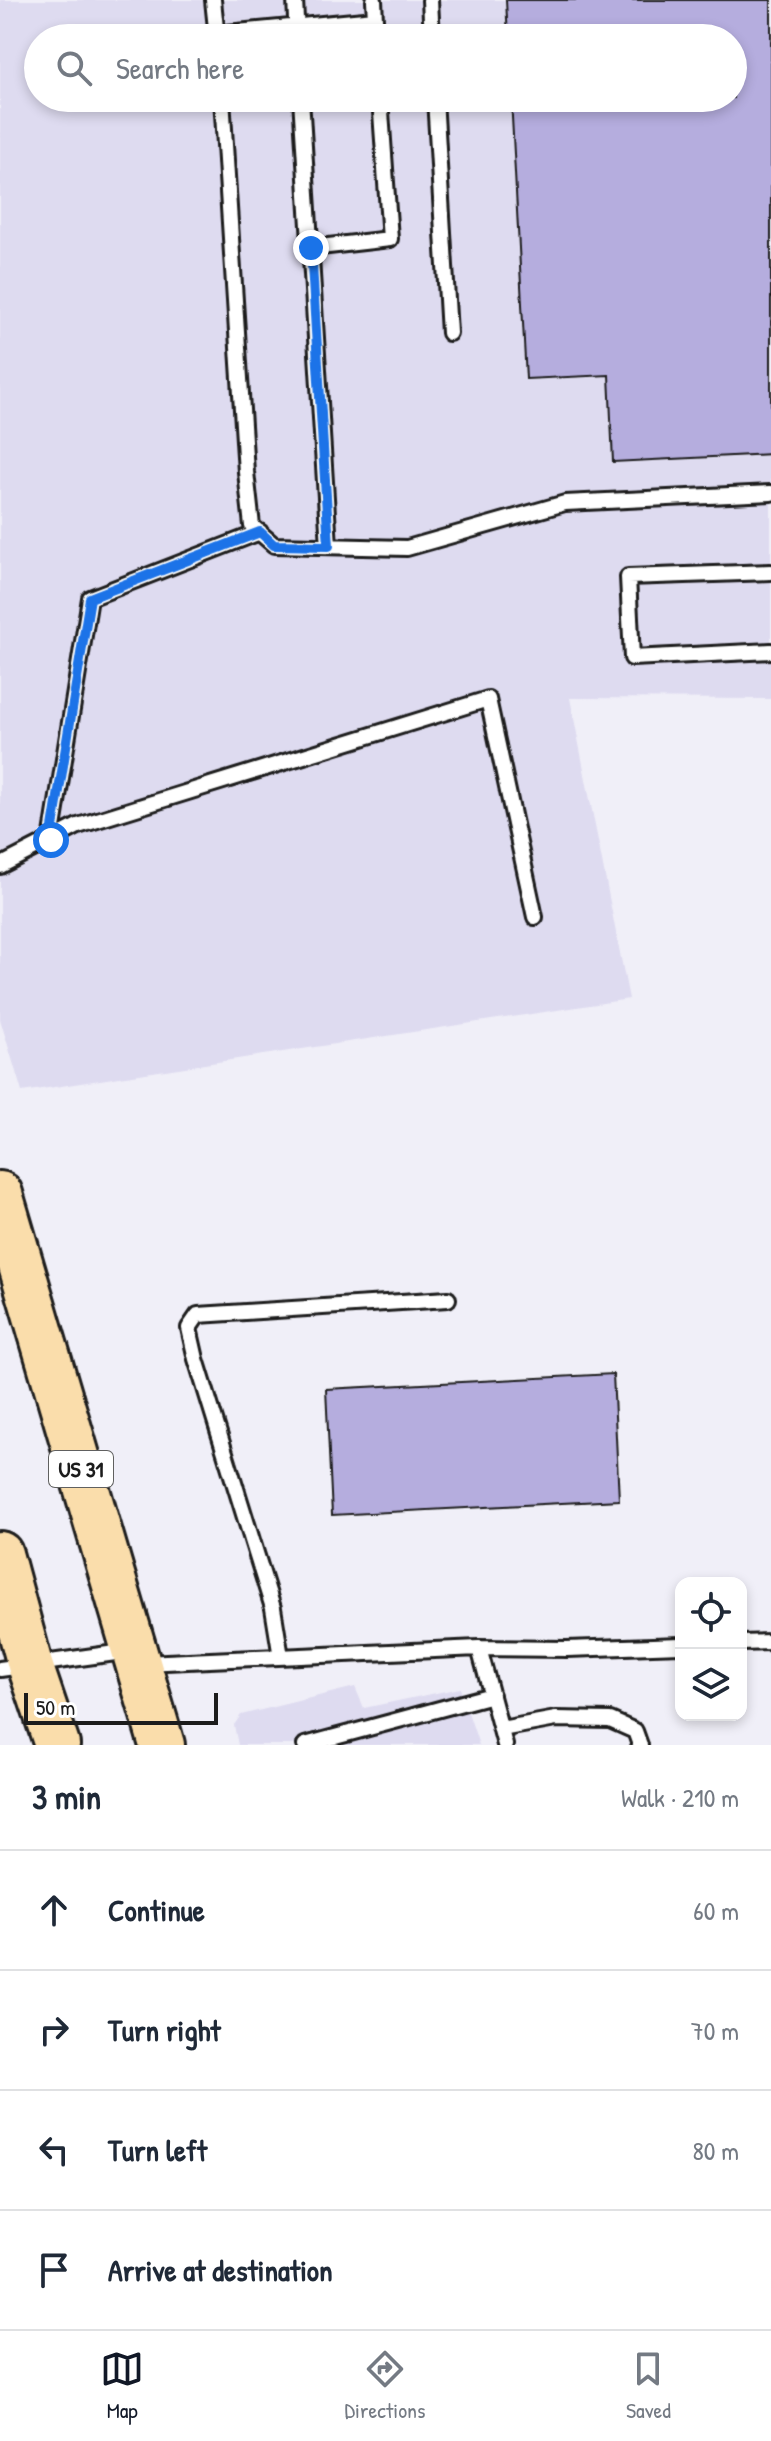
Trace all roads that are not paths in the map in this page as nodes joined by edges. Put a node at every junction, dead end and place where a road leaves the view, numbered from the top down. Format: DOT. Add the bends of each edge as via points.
graph roads {
  1 [pos="213,0"];
  2 [pos="295,0"];
  3 [pos="374,0"];
  4 [pos="430,0"];
  5 [pos="375,19"];
  6 [pos="215,24"];
  7 [pos="296,24"];
  8 [pos="347,24"];
  9 [pos="375,24"];
  10 [pos="431,24"];
  11 [pos="223,112"];
  12 [pos="302,112"];
  13 [pos="381,112"];
  14 [pos="436,112"];
  15 [pos="311,248"];
  16 [pos="449,333"];
  17 [pos="771,493"];
  18 [pos="260,532"];
  19 [pos="329,546"];
  20 [pos="771,572"];
  21 [pos="771,651"];
  22 [pos="51,840"];
  23 [pos="0,866"];
  24 [pos="535,917"];
  25 [pos="0,1194"];
  26 [pos="448,1299"];
  27 [pos="0,1554"];
  28 [pos="771,1642"];
  29 [pos="747,1643"];
  30 [pos="675,1645"];
  31 [pos="479,1648"];
  32 [pos="136,1657"];
  33 [pos="281,1657"];
  34 [pos="15,1667"];
  35 [pos="492,1695"];
  36 [pos="501,1729"];
  37 [pos="57,1745"];
  38 [pos="162,1745"];
  39 [pos="305,1745"];
  40 [pos="505,1745"];
  41 [pos="640,1745"];
  1 -- 6 [label="lane"];
  2 -- 7 [label="lane"];
  3 -- 5 [label="lane"];
  4 -- 10 [label="lane"];
  5 -- 8 [label="lane"];
  5 -- 9 [label="lane"];
  11 -- 18 [label="lane" via="246,472 252,526"];
  12 -- 15 [label="lane"];
  13 -- 15 [label="lane" via="390,239"];
  14 -- 16 [label="lane"];
  15 -- 19 [label="lane"];
  17 -- 19 [label="lane" via="565,503 407,548"];
  18 -- 19 [label="lane" via="274,545"];
  18 -- 22 [label="lane" via="90,598"];
  20 -- 21 [label="lane" via="628,577 632,658"];
  22 -- 23 [label="lane"];
  22 -- 24 [label="lane" via="78,826 488,699"];
  25 -- 32 [label="main road, US 31"];
  26 -- 33 [label="lane" via="198,1315 189,1328 273,1608"];
  27 -- 34 [label="main road"];
  28 -- 29 [label="lane"];
  30 -- 31 [label="lane"];
  31 -- 33 [label="lane"];
  31 -- 35 [label="lane"];
  32 -- 33 [label="lane"];
  32 -- 34 [label="lane"];
  32 -- 38 [label="main road, US 31"];
  34 -- 37 [label="main road"];
  35 -- 36 [label="lane"];
  35 -- 39 [label="lane"];
  36 -- 40 [label="lane"];
  36 -- 41 [label="lane" via="556,1719 610,1720 635,1731"];
}
